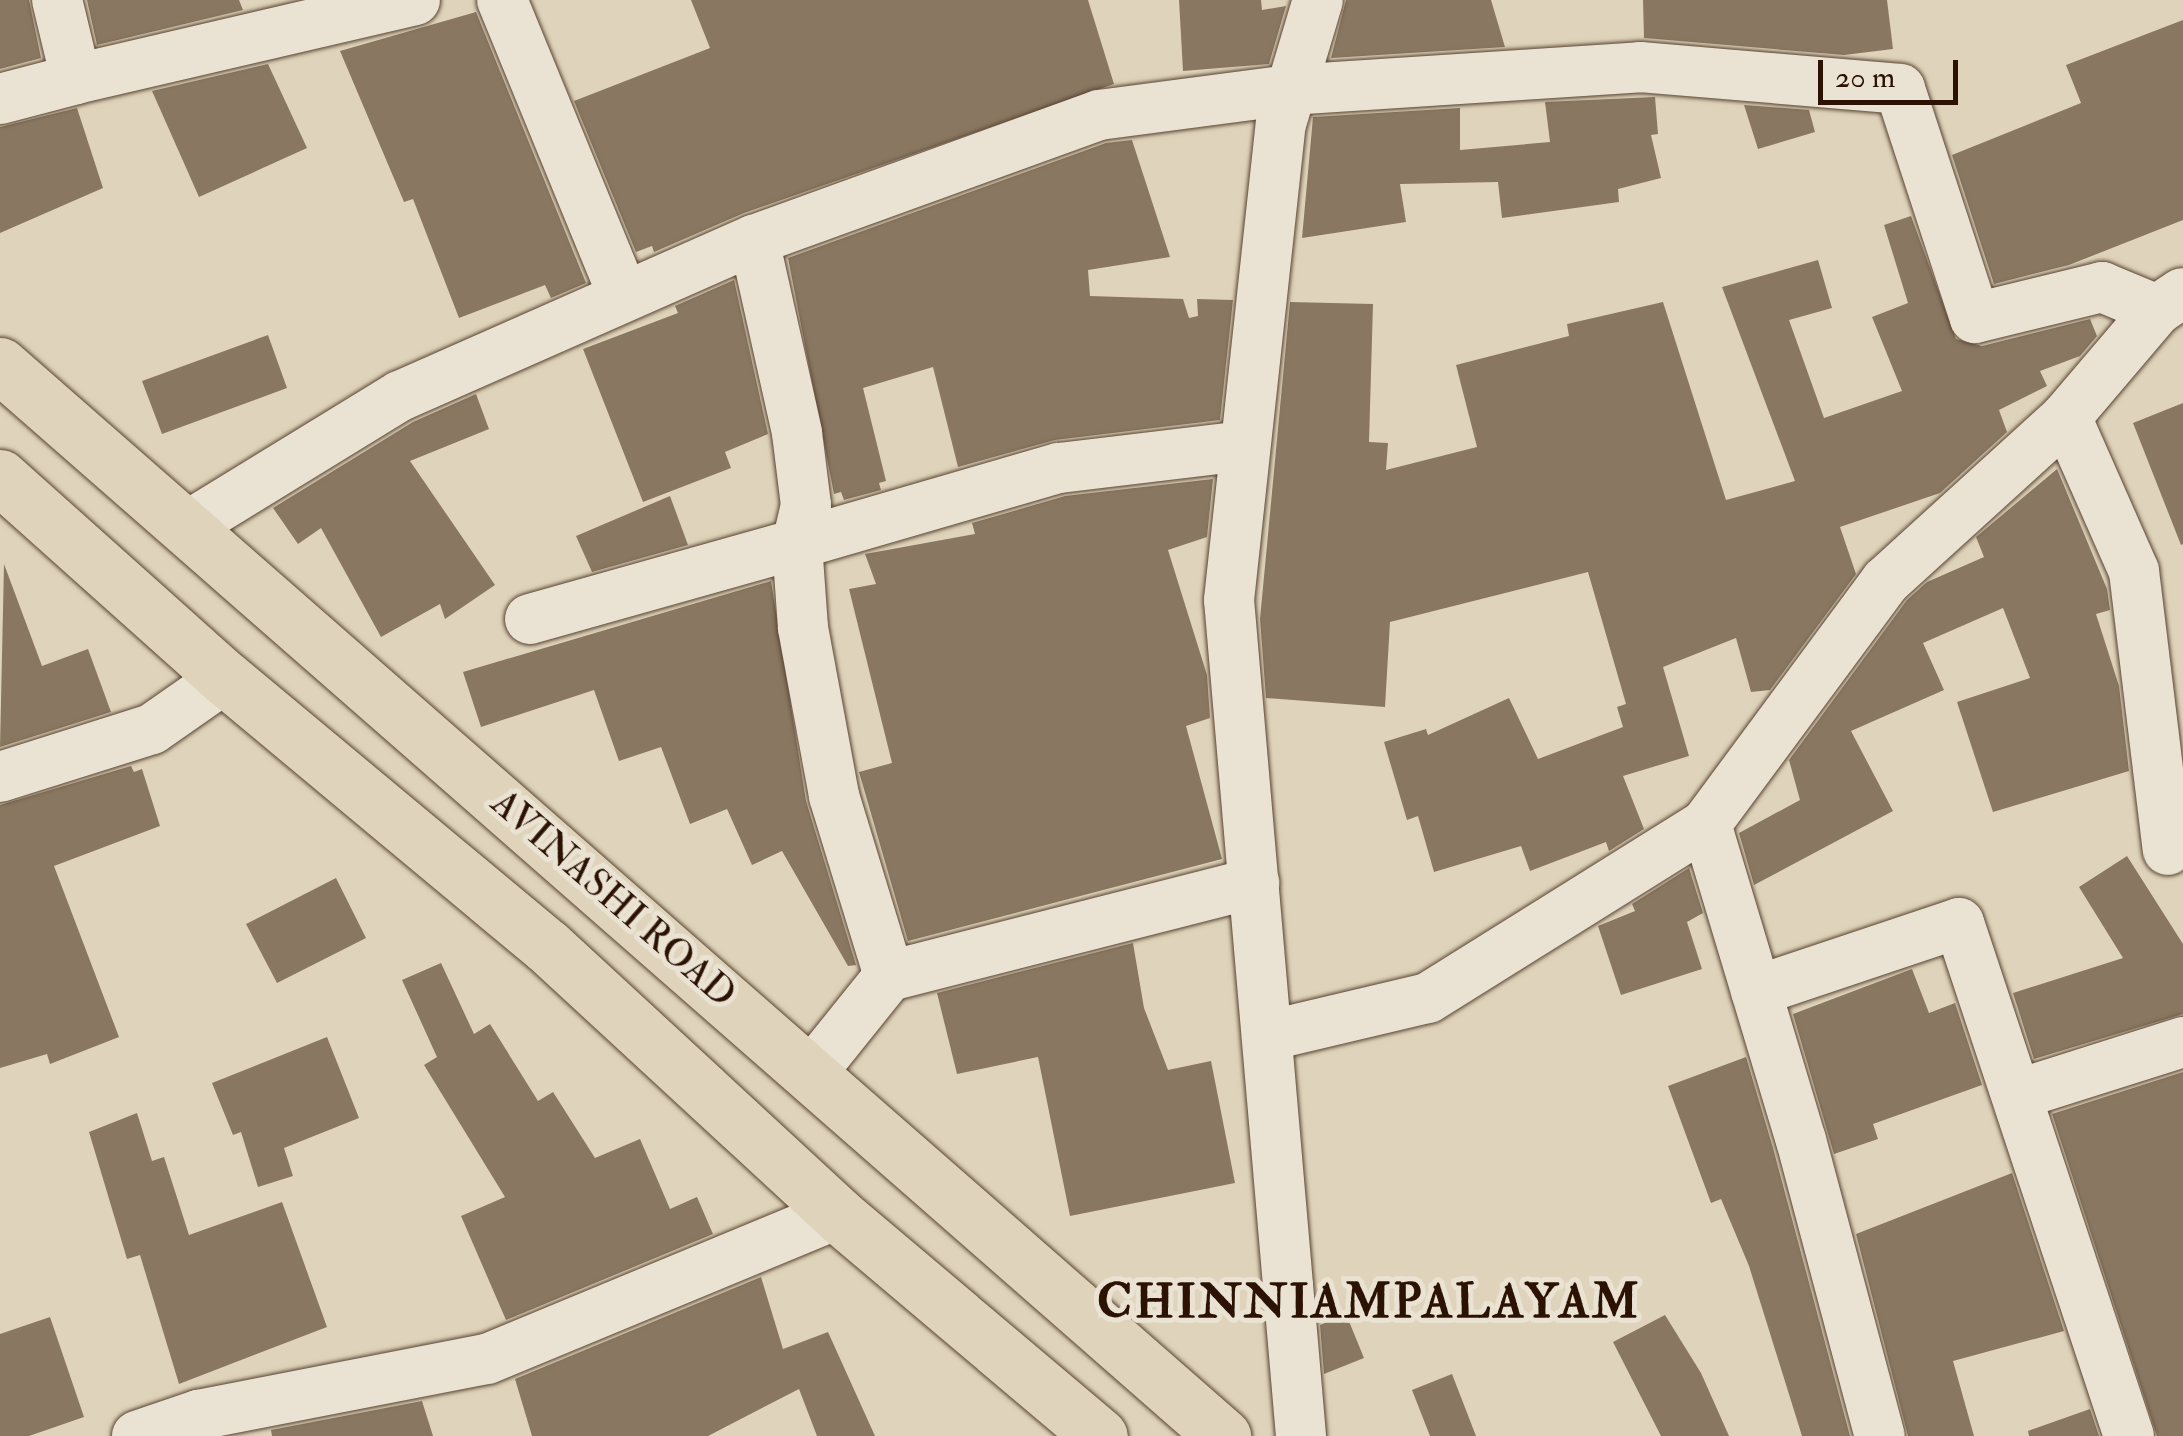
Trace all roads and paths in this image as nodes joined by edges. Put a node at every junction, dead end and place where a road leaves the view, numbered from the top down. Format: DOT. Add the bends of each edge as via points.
graph roads {
  1 [pos="57,0"];
  2 [pos="415,0"];
  3 [pos="502,0"];
  4 [pos="1318,0"];
  5 [pos="81,78"];
  6 [pos="0,98"];
  7 [pos="1285,107"];
  8 [pos="754,240"];
  9 [pos="621,294"];
  10 [pos="2172,300"];
  11 [pos="0,366"];
  12 [pos="2066,417"];
  13 [pos="1247,430"];
  14 [pos="0,477"];
  15 [pos="186,527"];
  16 [pos="797,544"];
  17 [pos="530,619"];
  18 [pos="225,678"];
  19 [pos="0,776"];
  20 [pos="1706,824"];
  21 [pos="2168,850"];
  22 [pos="1254,883"];
  23 [pos="889,976"];
  24 [pos="1756,991"];
  25 [pos="1267,1036"];
  26 [pos="2183,1042"];
  27 [pos="811,1072"];
  28 [pos="2019,1094"];
  29 [pos="837,1214"];
  30 [pos="137,1436"];
  31 [pos="1100,1436"];
  32 [pos="1223,1436"];
  33 [pos="1301,1436"];
  34 [pos="1880,1436"];
  35 [pos="2129,1436"];
  1 -- 5 [label="street"];
  2 -- 5 [label="street"];
  3 -- 9 [label="street"];
  4 -- 7 [label="street"];
  5 -- 6 [label="street"];
  7 -- 8 [label="street" via="1100,115"];
  7 -- 10 [label="street" via="1640,67 1900,90 1975,318 2102,287"];
  7 -- 13 [label="street"];
  8 -- 9 [label="street"];
  8 -- 16 [label="street" via="798,433 806,505"];
  9 -- 15 [label="street" via="400,396"];
  10 -- 12 [label="street"];
  11 -- 15 [label="main road, AVINASHI ROAD"];
  12 -- 20 [label="street" via="1886,581"];
  12 -- 21 [label="street" via="2134,571"];
  13 -- 16 [label="street" via="1059,468"];
  13 -- 22 [label="street" via="1229,600"];
  14 -- 18 [label="main road, AVINASHI ROAD"];
  15 -- 27 [label="main road, AVINASHI ROAD"];
  16 -- 17 [label="street"];
  16 -- 23 [label="street" via="803,628 834,796"];
  18 -- 19 [label="street" via="152,730"];
  18 -- 29 [label="main road, AVINASHI ROAD" via="547,946"];
  20 -- 24 [label="street"];
  20 -- 25 [label="street" via="1428,998"];
  22 -- 23 [label="street"];
  22 -- 25 [label="street"];
  23 -- 27 [label="street"];
  24 -- 28 [label="street" via="1959,923"];
  24 -- 34 [label="street"];
  25 -- 33 [label="street"];
  26 -- 28 [label="street"];
  27 -- 32 [label="main road, AVINASHI ROAD"];
  28 -- 35 [label="street"];
  29 -- 30 [label="street" via="487,1359 198,1415"];
  29 -- 31 [label="main road, AVINASHI ROAD"];
}
